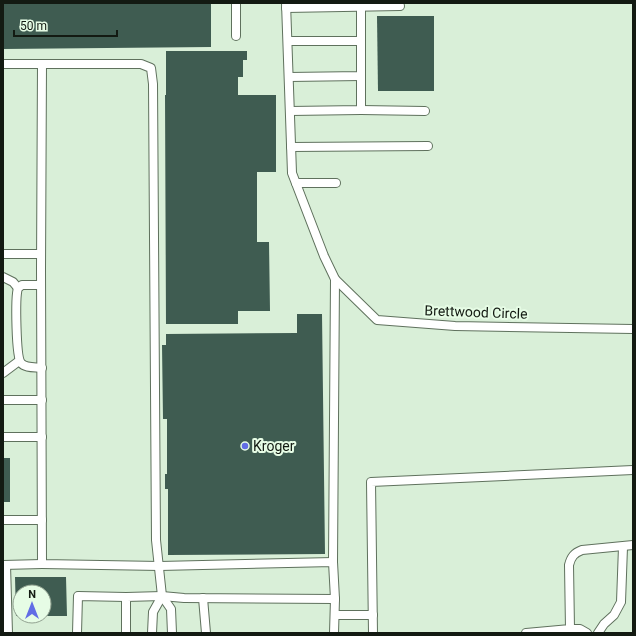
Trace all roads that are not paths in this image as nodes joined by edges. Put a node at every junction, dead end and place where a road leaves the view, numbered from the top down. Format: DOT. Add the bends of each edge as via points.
graph roads {
  1 [pos="236,3"];
  2 [pos="286,6"];
  3 [pos="400,6"];
  4 [pos="361,7"];
  5 [pos="236,36"];
  6 [pos="288,41"];
  7 [pos="361,41"];
  8 [pos="3,64"];
  9 [pos="42,64"];
  10 [pos="361,76"];
  11 [pos="289,77"];
  12 [pos="361,110"];
  13 [pos="290,111"];
  14 [pos="425,111"];
  15 [pos="428,146"];
  16 [pos="291,147"];
  17 [pos="296,183"];
  18 [pos="336,183"];
  19 [pos="3,254"];
  20 [pos="41,254"];
  21 [pos="3,277"];
  22 [pos="336,279"];
  23 [pos="41,285"];
  24 [pos="18,288"];
  25 [pos="633,328"];
  26 [pos="19,361"];
  27 [pos="42,368"];
  28 [pos="3,373"];
  29 [pos="3,400"];
  30 [pos="42,400"];
  31 [pos="3,437"];
  32 [pos="42,437"];
  33 [pos="633,470"];
  34 [pos="3,520"];
  35 [pos="42,520"];
  36 [pos="633,545"];
  37 [pos="623,547"];
  38 [pos="333,562"];
  39 [pos="5,564"];
  40 [pos="42,564"];
  41 [pos="160,566"];
  42 [pos="162,596"];
  43 [pos="126,597"];
  44 [pos="203,598"];
  45 [pos="336,599"];
  46 [pos="335,615"];
  47 [pos="373,615"];
  48 [pos="570,629"];
  49 [pos="8,633"];
  50 [pos="77,633"];
  51 [pos="126,633"];
  52 [pos="152,633"];
  53 [pos="172,633"];
  54 [pos="206,633"];
  55 [pos="334,633"];
  56 [pos="373,633"];
  57 [pos="526,633"];
  58 [pos="587,633"];
  59 [pos="598,633"];
  1 -- 5 [label="lane"];
  2 -- 4 [label="lane"];
  2 -- 6 [label="lane"];
  3 -- 4 [label="lane"];
  4 -- 7 [label="lane"];
  6 -- 7 [label="lane"];
  6 -- 11 [label="lane"];
  7 -- 10 [label="lane"];
  8 -- 9 [label="lane"];
  9 -- 20 [label="lane"];
  9 -- 41 [label="lane" via="141,64 151,68 154,84 155,520"];
  10 -- 11 [label="lane"];
  10 -- 12 [label="lane"];
  11 -- 13 [label="lane"];
  12 -- 13 [label="lane"];
  12 -- 14 [label="lane"];
  13 -- 16 [label="lane"];
  15 -- 16 [label="lane"];
  16 -- 17 [label="lane" via="292,173"];
  17 -- 18 [label="lane"];
  17 -- 22 [label="lane" via="324,256"];
  19 -- 20 [label="lane"];
  20 -- 23 [label="lane"];
  21 -- 24 [label="lane"];
  22 -- 25 [label="lane, Brettwood Circle" via="377,320 455,326"];
  22 -- 38 [label="lane"];
  23 -- 24 [label="lane" via="22,285"];
  23 -- 27 [label="lane"];
  24 -- 26 [label="lane" via="16,297"];
  26 -- 27 [label="lane" via="24,366"];
  26 -- 28 [label="lane"];
  27 -- 30 [label="lane"];
  29 -- 30 [label="lane"];
  30 -- 32 [label="lane"];
  31 -- 32 [label="lane"];
  32 -- 35 [label="lane"];
  33 -- 47 [label="lane" via="371,482"];
  34 -- 35 [label="lane"];
  35 -- 40 [label="lane"];
  36 -- 37 [label="lane"];
  37 -- 48 [label="lane" via="582,550 570,559"];
  37 -- 59 [label="lane" via="622,602"];
  38 -- 41 [label="lane"];
  38 -- 45 [label="lane"];
  39 -- 40 [label="lane"];
  39 -- 49 [label="lane"];
  40 -- 41 [label="lane"];
  41 -- 42 [label="lane"];
  42 -- 43 [label="lane"];
  42 -- 44 [label="lane"];
  42 -- 52 [label="lane" via="153,612"];
  42 -- 53 [label="lane" via="171,609"];
  43 -- 50 [label="lane" via="78,596"];
  43 -- 51 [label="lane"];
  44 -- 45 [label="lane"];
  44 -- 54 [label="lane"];
  45 -- 46 [label="lane"];
  46 -- 47 [label="lane"];
  46 -- 55 [label="lane"];
  47 -- 56 [label="lane"];
  48 -- 57 [label="lane"];
  48 -- 58 [label="lane" via="580,629"];
}
